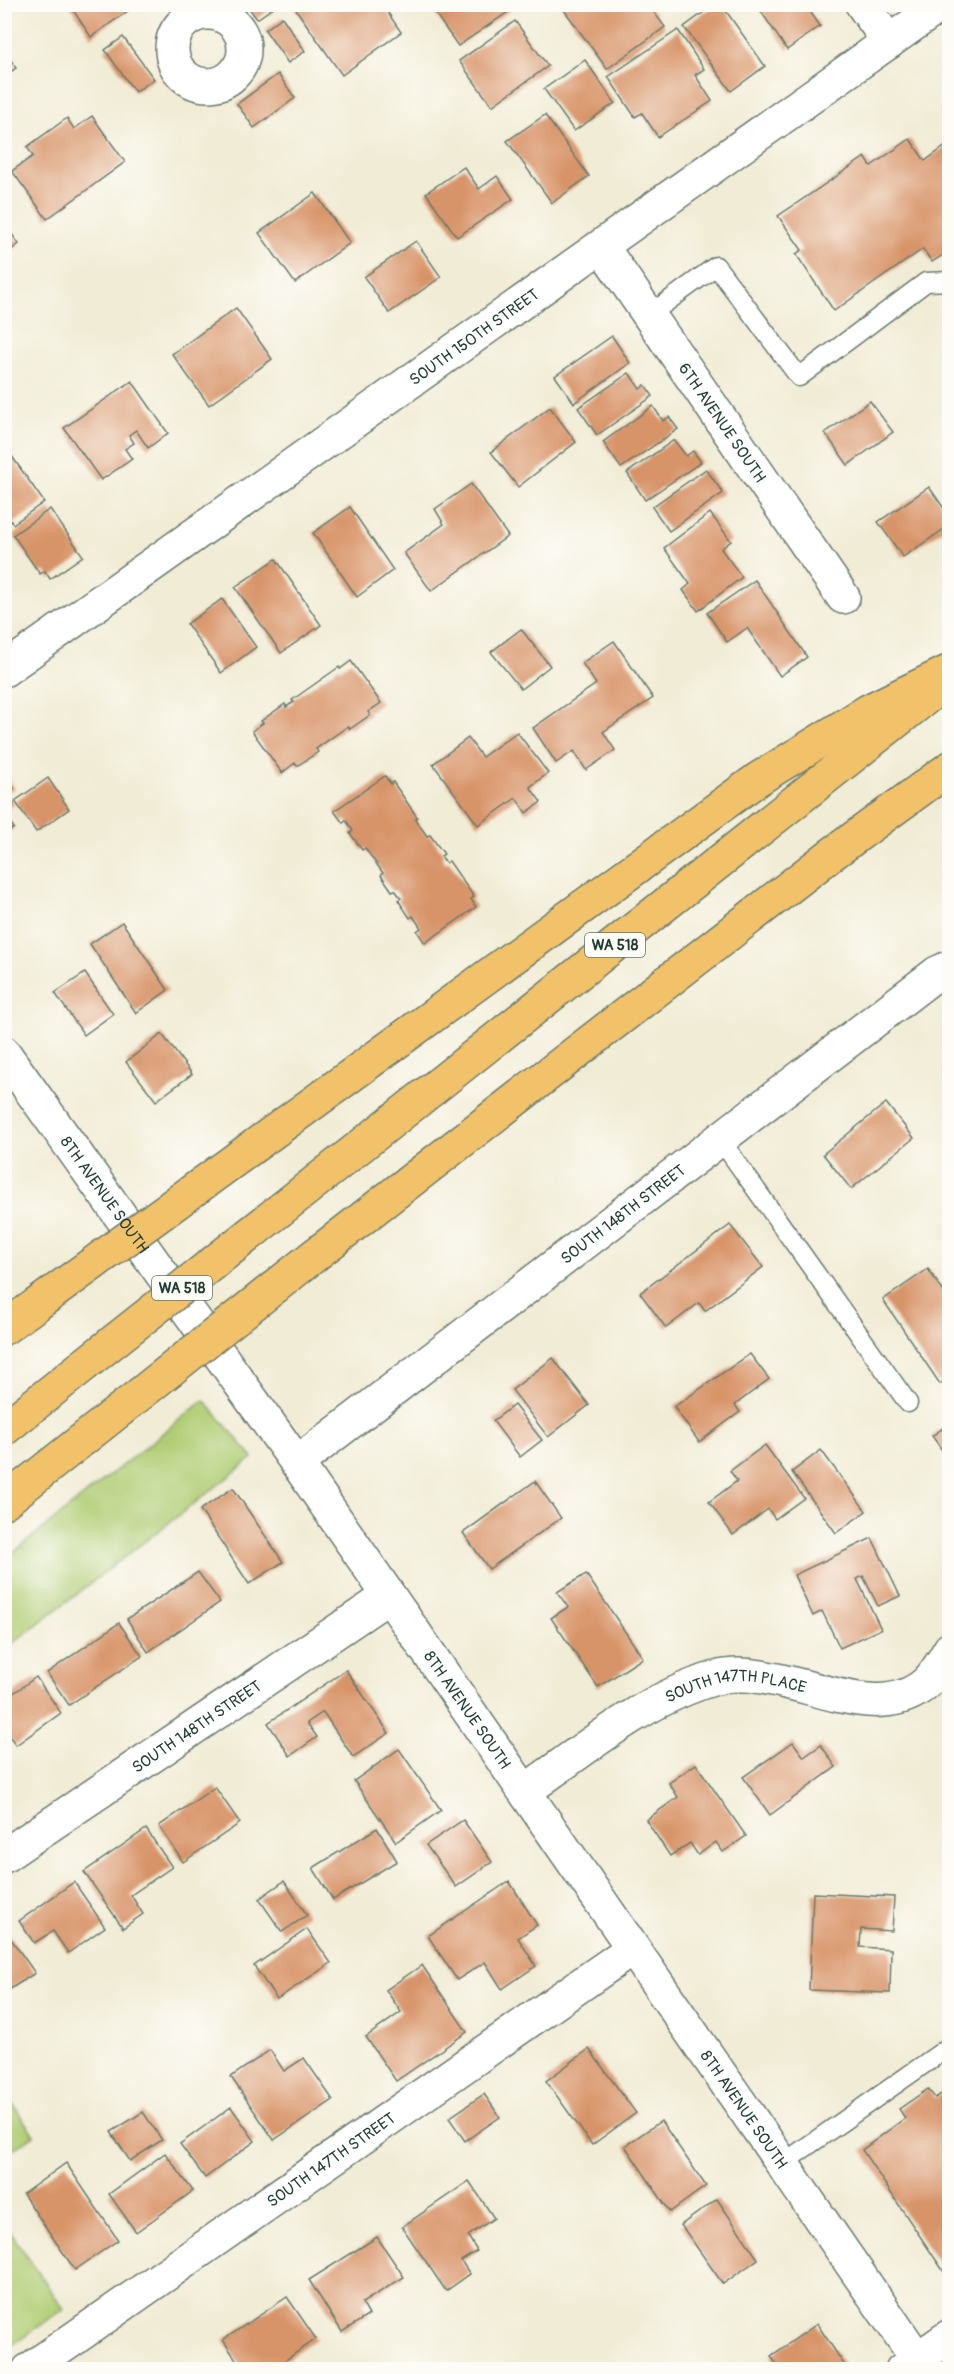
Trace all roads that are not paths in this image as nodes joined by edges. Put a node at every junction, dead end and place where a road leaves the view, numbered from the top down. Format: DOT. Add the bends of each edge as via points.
graph roads {
  1 [pos="862,4"];
  2 [pos="942,4"];
  3 [pos="889,42"];
  4 [pos="602,246"];
  5 [pos="950,282"];
  6 [pos="649,315"];
  7 [pos="843,597"];
  8 [pos="4,670"];
  9 [pos="950,671"];
  10 [pos="950,680"];
  11 [pos="950,768"];
  12 [pos="950,967"];
  13 [pos="4,1053"];
  14 [pos="720,1139"];
  15 [pos="4,1328"];
  16 [pos="908,1403"];
  17 [pos="4,1429"];
  18 [pos="297,1463"];
  19 [pos="4,1502"];
  20 [pos="389,1596"];
  21 [pos="950,1649"];
  22 [pos="525,1791"];
  23 [pos="4,1856"];
  24 [pos="632,1949"];
  25 [pos="950,2046"];
  26 [pos="782,2164"];
  27 [pos="950,2336"];
  28 [pos="915,2366"];
  29 [pos="29,2370"];
  1 -- 3 [label="street"];
  2 -- 3 [label="street, SOUTH 150TH STREET"];
  3 -- 4 [label="street, SOUTH 150TH STREET"];
  4 -- 6 [label="street, 6TH AVENUE SOUTH"];
  4 -- 8 [label="street, SOUTH 150TH STREET"];
  5 -- 6 [label="lane" via="926,282 798,377 716,266"];
  6 -- 7 [label="street, 6TH AVENUE SOUTH"];
  9 -- 15 [label="highway, bridge" via="868,711 759,779"];
  10 -- 17 [label="highway, WA 518, bridge"];
  11 -- 19 [label="highway, bridge" via="831,854"];
  12 -- 14 [label="street, SOUTH 148TH STREET"];
  13 -- 18 [label="street, 8TH AVENUE SOUTH"];
  14 -- 16 [label="lane"];
  14 -- 18 [label="street, SOUTH 148TH STREET"];
  18 -- 20 [label="street, 8TH AVENUE SOUTH"];
  20 -- 22 [label="street, 8TH AVENUE SOUTH"];
  20 -- 23 [label="street, SOUTH 148TH STREET"];
  21 -- 22 [label="street, SOUTH 147TH PLACE" via="926,1683 907,1696 883,1702 746,1674 717,1678 678,1692 633,1716"];
  22 -- 24 [label="street, 8TH AVENUE SOUTH"];
  24 -- 26 [label="street, 8TH AVENUE SOUTH"];
  24 -- 29 [label="street, SOUTH 147TH STREET"];
  25 -- 26 [label="lane"];
  26 -- 28 [label="street, 8TH AVENUE SOUTH"];
  27 -- 28 [label="street"];
}
